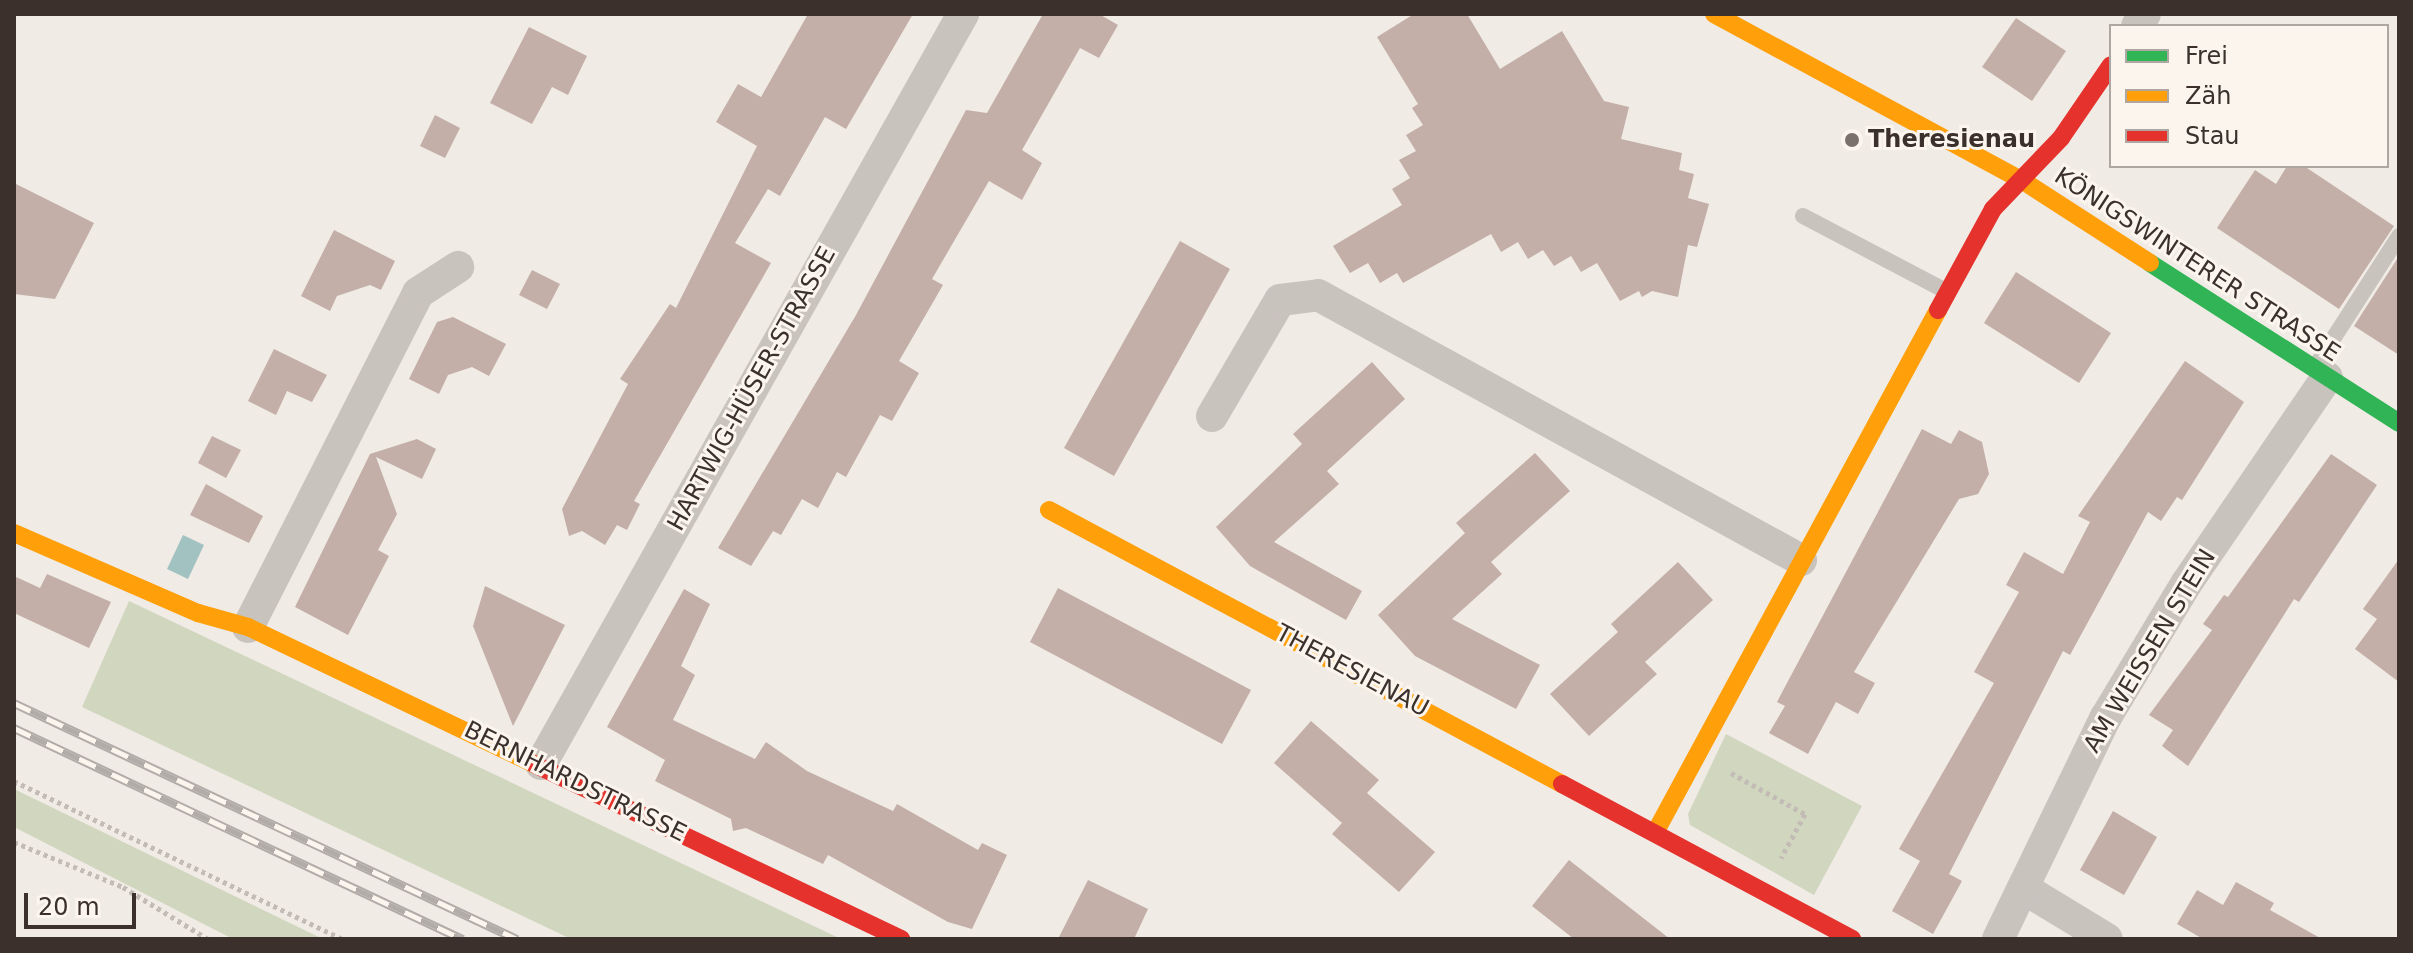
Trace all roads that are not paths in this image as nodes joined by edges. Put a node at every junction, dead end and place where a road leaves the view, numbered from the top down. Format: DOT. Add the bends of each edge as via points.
graph roads {
  1 [pos="963,14"];
  2 [pos="1714,14"];
  3 [pos="2109,68"];
  4 [pos="2023,181"];
  5 [pos="1803,216"];
  6 [pos="2399,236"];
  7 [pos="458,267"];
  8 [pos="1947,292"];
  9 [pos="2321,373"];
  10 [pos="1212,416"];
  11 [pos="2399,423"];
  12 [pos="1049,510"];
  13 [pos="14,533"];
  14 [pos="1801,560"];
  15 [pos="248,627"];
  16 [pos="541,764"];
  17 [pos="1656,831"];
  18 [pos="2023,888"];
  19 [pos="901,939"];
  20 [pos="1852,939"];
  21 [pos="1998,939"];
  22 [pos="2107,939"];
  1 -- 16 [label="street, HARTWIG-HÜSER-STRASSE"];
  2 -- 4 [label="street, KÖNIGSWINTERER STRASSE"];
  3 -- 4 [label="street"];
  4 -- 8 [label="street" via="1993,209"];
  4 -- 9 [label="street, KÖNIGSWINTERER STRASSE"];
  5 -- 8 [label="lane"];
  6 -- 9 [label="lane"];
  7 -- 15 [label="street" via="418,293"];
  8 -- 14 [label="street"];
  9 -- 11 [label="street, KÖNIGSWINTERER STRASSE"];
  9 -- 18 [label="street, AM WEISSEN STEIN" via="2106,717"];
  10 -- 14 [label="street" via="1280,300 1318,295"];
  12 -- 17 [label="street, THERESIENAU"];
  13 -- 15 [label="street, BERNHARDSTRASSE" via="198,613"];
  14 -- 17 [label="street"];
  15 -- 16 [label="street, BERNHARDSTRASSE"];
  16 -- 19 [label="street, BERNHARDSTRASSE"];
  17 -- 20 [label="street, THERESIENAU"];
  18 -- 21 [label="street, AM WEISSEN STEIN"];
  18 -- 22 [label="street"];
}
